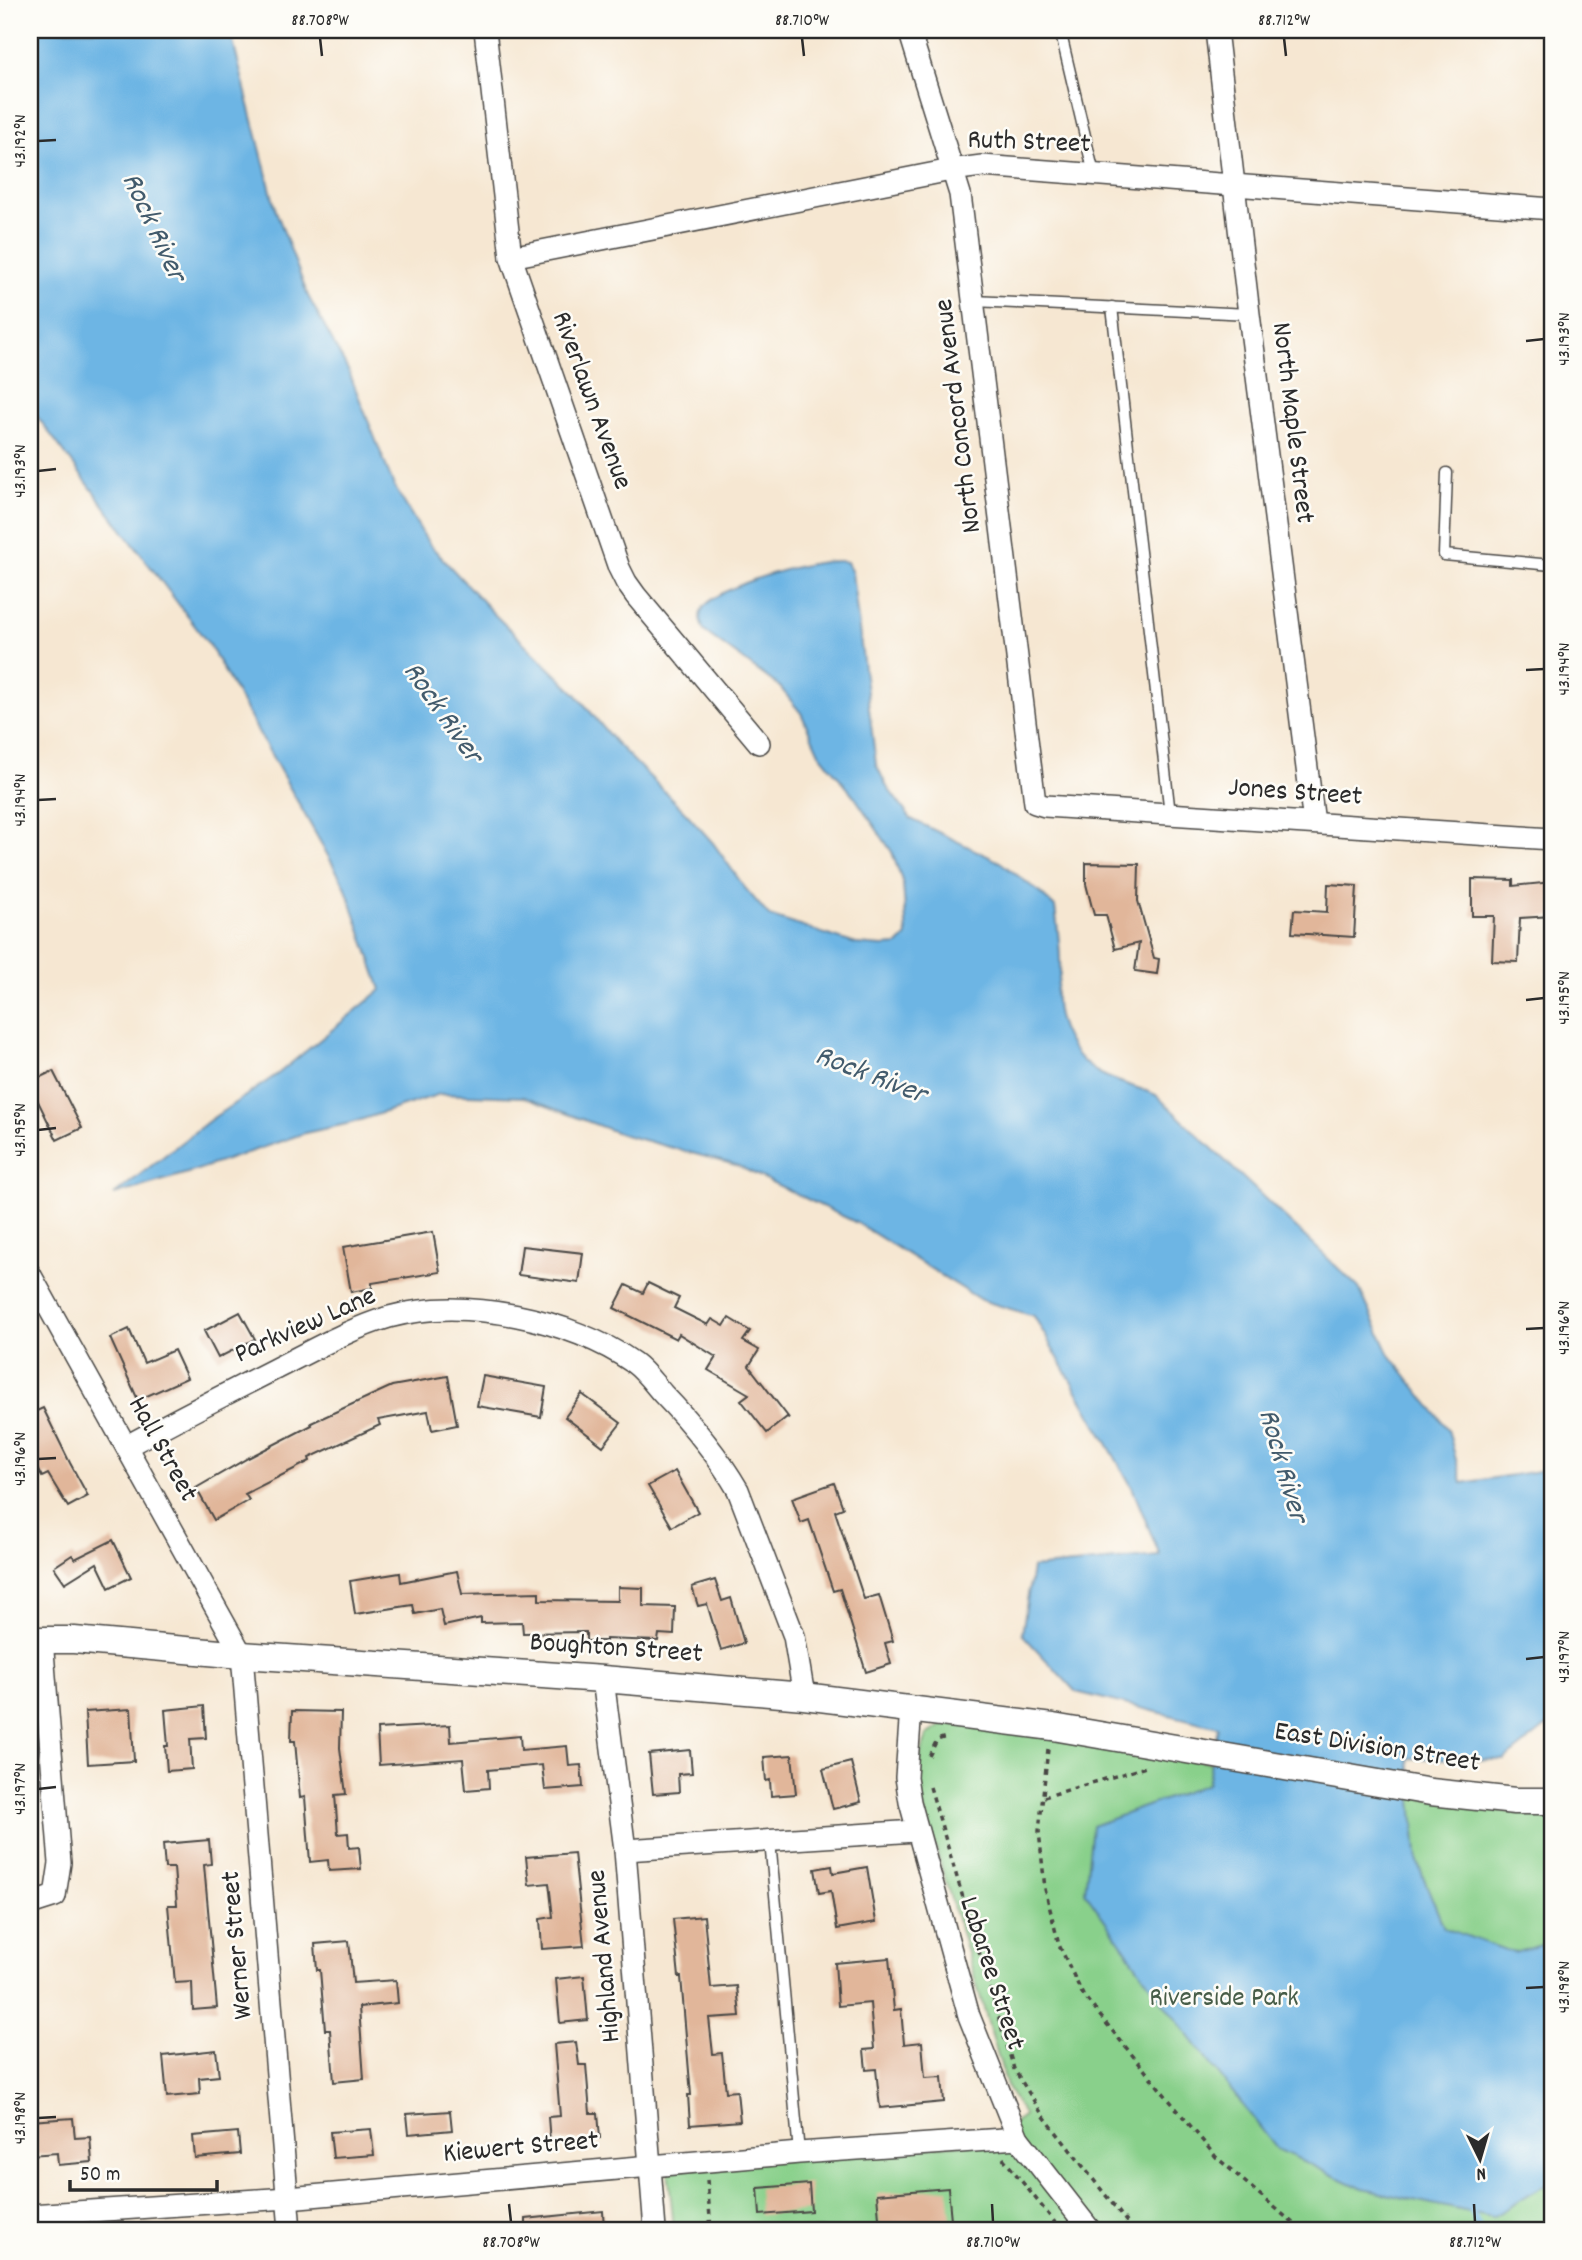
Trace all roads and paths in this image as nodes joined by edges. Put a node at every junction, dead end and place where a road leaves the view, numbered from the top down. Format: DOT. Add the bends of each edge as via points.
graph roads {
  1 [pos="485,30"];
  2 [pos="909,30"];
  3 [pos="1060,30"];
  4 [pos="1216,30"];
  5 [pos="951,170"];
  6 [pos="1094,174"];
  7 [pos="1235,184"];
  8 [pos="1552,209"];
  9 [pos="510,257"];
  10 [pos="974,301"];
  11 [pos="1112,307"];
  12 [pos="1249,314"];
  13 [pos="1447,473"];
  14 [pos="1552,565"];
  15 [pos="759,743"];
  16 [pos="1035,803"];
  17 [pos="1170,814"];
  18 [pos="1314,823"];
  19 [pos="1552,839"];
  20 [pos="30,1274"];
  21 [pos="127,1446"];
  22 [pos="36,1639"];
  23 [pos="242,1655"];
  24 [pos="603,1679"];
  25 [pos="804,1696"];
  26 [pos="911,1709"];
  27 [pos="1053,1727"];
  28 [pos="949,1737"];
  29 [pos="1194,1752"];
  30 [pos="929,1759"];
  31 [pos="1156,1764"];
  32 [pos="929,1785"];
  33 [pos="1044,1797"];
  34 [pos="1552,1801"];
  35 [pos="916,1831"];
  36 [pos="770,1841"];
  37 [pos="625,1850"];
  38 [pos="30,1904"];
  39 [pos="1018,2138"];
  40 [pos="799,2153"];
  41 [pos="650,2166"];
  42 [pos="288,2198"];
  43 [pos="708,2199"];
  44 [pos="30,2215"];
  45 [pos="290,2230"];
  46 [pos="655,2230"];
  47 [pos="710,2230"];
  48 [pos="1090,2230"];
  49 [pos="1133,2230"];
  50 [pos="1301,2230"];
  1 -- 9 [label="street, Riverlawn Avenue"];
  2 -- 5 [label="street, North Concord Avenue"];
  3 -- 6 [label="lane"];
  4 -- 7 [label="street, North Maple Street"];
  5 -- 6 [label="street, Ruth Street" via="982,166"];
  5 -- 9 [label="street, Ruth Street"];
  5 -- 10 [label="street, North Concord Avenue" via="960,194"];
  6 -- 7 [label="street, Ruth Street"];
  7 -- 8 [label="street, Ruth Street"];
  7 -- 12 [label="street, North Maple Street"];
  9 -- 15 [label="street, Riverlawn Avenue" via="626,582"];
  10 -- 11 [label="lane"];
  10 -- 16 [label="street, North Concord Avenue"];
  11 -- 12 [label="lane"];
  11 -- 17 [label="lane"];
  12 -- 18 [label="street, North Maple Street"];
  13 -- 14 [label="lane" via="1444,555"];
  16 -- 17 [label="street, Jones Street"];
  17 -- 18 [label="street, Jones Street"];
  18 -- 19 [label="street, Jones Street"];
  20 -- 21 [label="street, Hall Street"];
  21 -- 23 [label="street, Hall Street"];
  21 -- 25 [label="street, Parkview Lane" via="341,1336 390,1317 439,1308 481,1310 571,1332 636,1365 727,1470 794,1636"];
  22 -- 23 [label="street, Boughton Street"];
  22 -- 38 [label="street" via="60,1863 55,1896"];
  23 -- 24 [label="street, Boughton Street"];
  23 -- 42 [label="street, Werner Street"];
  24 -- 25 [label="street, Boughton Street"];
  24 -- 37 [label="street, Highland Avenue"];
  25 -- 26 [label="street, Boughton Street"];
  26 -- 27 [label="street, Boughton Street"];
  26 -- 35 [label="street, Labaree Street" via="906,1777"];
  27 -- 29 [label="street, Boughton Street"];
  27 -- 33 [label="path"];
  28 -- 30 [label="path" via="937,1740"];
  29 -- 34 [label="street, East Division Street" via="1432,1792"];
  31 -- 33 [label="path"];
  32 -- 49 [label="path" via="1014,2068 1042,2114"];
  33 -- 50 [label="path" via="1039,1844 1045,1889 1059,1945 1083,1995 1216,2157"];
  35 -- 36 [label="street"];
  35 -- 39 [label="street, Labaree Street" via="969,2015"];
  36 -- 37 [label="street"];
  36 -- 40 [label="lane"];
  37 -- 41 [label="street, Highland Avenue"];
  39 -- 40 [label="street, Kiewert Street"];
  39 -- 48 [label="street, Labaree Street"];
  40 -- 41 [label="street, Kiewert Street"];
  41 -- 42 [label="street, Kiewert Street"];
  41 -- 46 [label="street, Highland Avenue"];
  42 -- 44 [label="street, Kiewert Street"];
  42 -- 45 [label="street, Werner Street"];
  43 -- 47 [label="path"];
}
